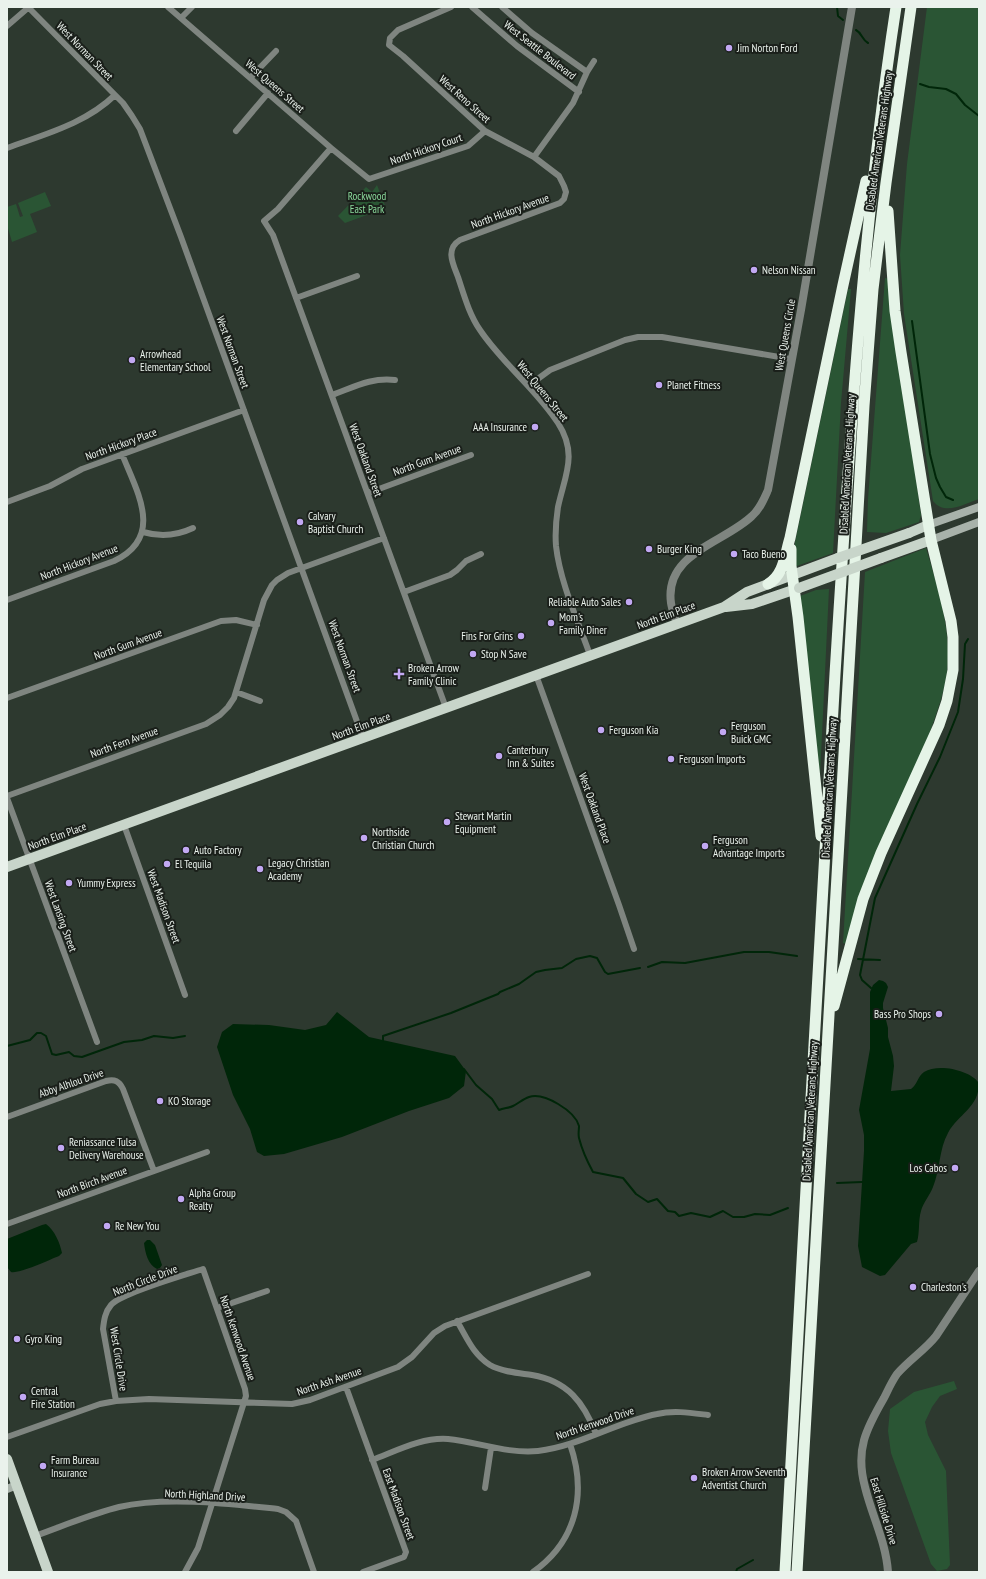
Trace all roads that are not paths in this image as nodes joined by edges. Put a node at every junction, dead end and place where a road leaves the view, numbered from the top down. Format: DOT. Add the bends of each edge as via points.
graph roads {
  1 [pos="29,7"];
  2 [pos="168,7"];
  3 [pos="192,7"];
  4 [pos="451,7"];
  5 [pos="472,7"];
  6 [pos="502,7"];
  7 [pos="852,7"];
  8 [pos="896,7"];
  9 [pos="911,7"];
  10 [pos="181,18"];
  11 [pos="7,26"];
  12 [pos="276,51"];
  13 [pos="594,61"];
  14 [pos="587,72"];
  15 [pos="251,77"];
  16 [pos="579,92"];
  17 [pos="268,93"];
  18 [pos="115,95"];
  19 [pos="879,124"];
  20 [pos="236,131"];
  21 [pos="485,131"];
  22 [pos="7,148"];
  23 [pos="331,148"];
  24 [pos="534,157"];
  25 [pos="369,178"];
  26 [pos="886,183"];
  27 [pos="566,192"];
  28 [pos="455,243"];
  29 [pos="357,276"];
  30 [pos="296,298"];
  31 [pos="791,359"];
  32 [pos="395,380"];
  33 [pos="528,386"];
  34 [pos="332,395"];
  35 [pos="244,410"];
  36 [pos="122,454"];
  37 [pos="471,455"];
  38 [pos="368,493"];
  39 [pos="7,502"];
  40 [pos="979,507"];
  41 [pos="979,522"];
  42 [pos="928,525"];
  43 [pos="193,528"];
  44 [pos="143,532"];
  45 [pos="384,538"];
  46 [pos="790,538"];
  47 [pos="931,540"];
  48 [pos="481,554"];
  49 [pos="302,568"];
  50 [pos="796,573"];
  51 [pos="768,584"];
  52 [pos="797,588"];
  53 [pos="404,592"];
  54 [pos="7,600"];
  55 [pos="724,607"];
  56 [pos="677,624"];
  57 [pos="256,625"];
  58 [pos="590,656"];
  59 [pos="536,675"];
  60 [pos="236,692"];
  61 [pos="7,698"];
  62 [pos="260,701"];
  63 [pos="446,708"];
  64 [pos="364,738"];
  65 [pos="7,797"];
  66 [pos="124,825"];
  67 [pos="29,859"];
  68 [pos="824,865"];
  69 [pos="7,867"];
  70 [pos="634,949"];
  71 [pos="185,995"];
  72 [pos="828,1030"];
  73 [pos="97,1042"];
  74 [pos="7,1116"];
  75 [pos="207,1152"];
  76 [pos="154,1171"];
  77 [pos="7,1224"];
  78 [pos="203,1269"];
  79 [pos="979,1271"];
  80 [pos="588,1274"];
  81 [pos="267,1291"];
  82 [pos="217,1308"];
  83 [pos="104,1320"];
  84 [pos="457,1321"];
  85 [pos="346,1387"];
  86 [pos="116,1401"];
  87 [pos="244,1402"];
  88 [pos="708,1415"];
  89 [pos="596,1434"];
  90 [pos="7,1437"];
  91 [pos="570,1444"];
  92 [pos="491,1448"];
  93 [pos="7,1459"];
  94 [pos="372,1460"];
  95 [pos="12,1487"];
  96 [pos="484,1488"];
  97 [pos="212,1504"];
  98 [pos="37,1540"];
  99 [pos="48,1572"];
  100 [pos="185,1572"];
  101 [pos="314,1572"];
  102 [pos="363,1572"];
  103 [pos="533,1572"];
  104 [pos="785,1572"];
  105 [pos="797,1572"];
  106 [pos="888,1572"];
  1 -- 11 [label="street"];
  1 -- 18 [label="street, West Norman Street"];
  2 -- 10 [label="street, West Queens Street"];
  3 -- 10 [label="street"];
  4 -- 21 [label="street, West Reno Street" via="398,30 390,38 389,45"];
  5 -- 16 [label="street, West Seattle Boulevard" via="522,50"];
  6 -- 14 [label="street, West Seattle Boulevard" via="532,33"];
  7 -- 31 [label="street, West Queens Circle"];
  8 -- 19 [label="highway, Disabled American Veterans Highway"];
  9 -- 26 [label="highway, Disabled American Veterans Highway"];
  10 -- 15 [label="street, West Queens Street"];
  12 -- 15 [label="street"];
  13 -- 14 [label="street"];
  14 -- 16 [label="street"];
  15 -- 17 [label="street, West Queens Street"];
  16 -- 24 [label="street"];
  17 -- 20 [label="street"];
  17 -- 23 [label="street, West Queens Street"];
  18 -- 22 [label="street" via="81,120"];
  18 -- 35 [label="street, West Norman Street" via="132,116 143,136"];
  19 -- 46 [label="highway"];
  19 -- 68 [label="highway, Disabled American Veterans Highway" via="851,411"];
  21 -- 24 [label="street, West Reno Street"];
  21 -- 25 [label="street, North Hickory Court" via="468,146"];
  23 -- 25 [label="street, West Queens Street"];
  23 -- 30 [label="street, West Oakland Street" via="278,209 264,221 273,235"];
  24 -- 27 [label="street, West Reno Street" via="559,176"];
  26 -- 42 [label="highway" via="895,311"];
  26 -- 72 [label="highway, Disabled American Veterans Highway" via="873,289 864,406"];
  27 -- 28 [label="street, North Hickory Avenue" via="564,199 556,204"];
  28 -- 33 [label="street, West Queens Street" via="452,261 476,324"];
  29 -- 30 [label="street"];
  30 -- 34 [label="street, West Oakland Street"];
  31 -- 33 [label="street" via="662,336 638,337 550,370"];
  31 -- 56 [label="street, West Queens Circle" via="768,490 757,510 743,524 703,548 680,566 671,590 671,605"];
  32 -- 34 [label="street" via="373,380"];
  33 -- 58 [label="street, West Queens Street" via="559,423 568,446 568,472 556,520 556,548 562,576"];
  34 -- 38 [label="street, West Oakland Street"];
  35 -- 36 [label="street, North Hickory Place"];
  35 -- 49 [label="street, West Norman Street"];
  36 -- 39 [label="street, North Hickory Place"];
  36 -- 44 [label="street" via="143,510"];
  37 -- 38 [label="street, North Gum Avenue"];
  38 -- 45 [label="street, West Oakland Street"];
  40 -- 42 [label="main road, North Elm Place"];
  41 -- 47 [label="main road, North Elm Place"];
  42 -- 47 [label="highway"];
  42 -- 50 [label="main road, North Elm Place, bridge"];
  43 -- 44 [label="street" via="174,535"];
  44 -- 54 [label="street, North Hickory Avenue" via="134,548 121,558"];
  45 -- 49 [label="street, North Fern Avenue"];
  45 -- 53 [label="street, West Oakland Street"];
  46 -- 50 [label="highway"];
  46 -- 51 [label="highway" via="779,574"];
  47 -- 52 [label="main road, North Elm Place, bridge"];
  47 -- 72 [label="highway" via="948,603 953,637 953,670 947,701 937,731 863,899"];
  48 -- 53 [label="street" via="466,561 450,575"];
  49 -- 57 [label="street, North Fern Avenue" via="283,575 272,585"];
  49 -- 64 [label="street, West Norman Street"];
  50 -- 51 [label="main road, North Elm Place"];
  50 -- 52 [label="highway"];
  51 -- 55 [label="main road, North Elm Place" via="747,592"];
  52 -- 55 [label="main road, North Elm Place" via="752,604"];
  52 -- 68 [label="highway"];
  53 -- 63 [label="street, West Oakland Street"];
  55 -- 56 [label="main road, North Elm Place"];
  56 -- 58 [label="main road, North Elm Place"];
  57 -- 60 [label="street, North Fern Avenue"];
  57 -- 61 [label="street, North Gum Avenue" via="236,620 221,621"];
  58 -- 59 [label="main road, North Elm Place"];
  59 -- 63 [label="main road, North Elm Place"];
  59 -- 70 [label="street, West Oakland Place"];
  60 -- 62 [label="street"];
  60 -- 65 [label="street, North Fern Avenue" via="231,704 206,724"];
  63 -- 64 [label="main road, North Elm Place"];
  64 -- 66 [label="main road, North Elm Place"];
  65 -- 67 [label="street, West Lansing Street"];
  66 -- 67 [label="main road, North Elm Place"];
  66 -- 71 [label="street, West Madison Street"];
  67 -- 69 [label="main road, North Elm Place"];
  67 -- 73 [label="street, West Lansing Street"];
  68 -- 104 [label="highway, Disabled American Veterans Highway"];
  72 -- 105 [label="highway, Disabled American Veterans Highway"];
  74 -- 76 [label="street, Abby Alhlou Drive" via="106,1081 117,1081 121,1084"];
  75 -- 76 [label="street, North Birch Avenue"];
  76 -- 77 [label="street, North Birch Avenue"];
  78 -- 82 [label="street, North Kenwood Avenue"];
  78 -- 83 [label="street, North Circle Drive" via="118,1299 109,1306"];
  79 -- 106 [label="street, East Hillside Drive" via="935,1337 896,1376 868,1425 860,1456 861,1471 884,1543"];
  80 -- 84 [label="street, North Ash Avenue"];
  81 -- 82 [label="street"];
  82 -- 87 [label="street, North Kenwood Avenue" via="245,1389"];
  83 -- 86 [label="street, West Circle Drive" via="103,1329"];
  84 -- 85 [label="street, North Ash Avenue" via="438,1330 412,1357 398,1367"];
  84 -- 89 [label="street" via="471,1346 490,1364 508,1371 543,1377 567,1389 583,1407"];
  85 -- 87 [label="street, North Ash Avenue" via="300,1403"];
  85 -- 94 [label="street"];
  86 -- 87 [label="street, North Ash Avenue" via="149,1399"];
  86 -- 90 [label="street, North Ash Avenue"];
  87 -- 97 [label="street, North Kenwood Avenue"];
  88 -- 89 [label="street, North Kenwood Drive" via="674,1412 657,1414"];
  89 -- 91 [label="street, North Kenwood Drive"];
  91 -- 92 [label="street, North Kenwood Drive" via="526,1451"];
  91 -- 103 [label="street" via="578,1477 574,1516 558,1549"];
  92 -- 94 [label="street, North Kenwood Drive" via="448,1439 432,1440"];
  92 -- 96 [label="street"];
  93 -- 95 [label="main road"];
  94 -- 102 [label="street, East Madison Street" via="406,1556"];
  95 -- 98 [label="main road"];
  97 -- 98 [label="street, North Highland Drive" via="173,1501 129,1505 109,1510"];
  97 -- 100 [label="street, North Kenwood Avenue" via="198,1548"];
  97 -- 101 [label="street, North Highland Drive" via="286,1512 296,1521"];
  98 -- 99 [label="main road"];
}
